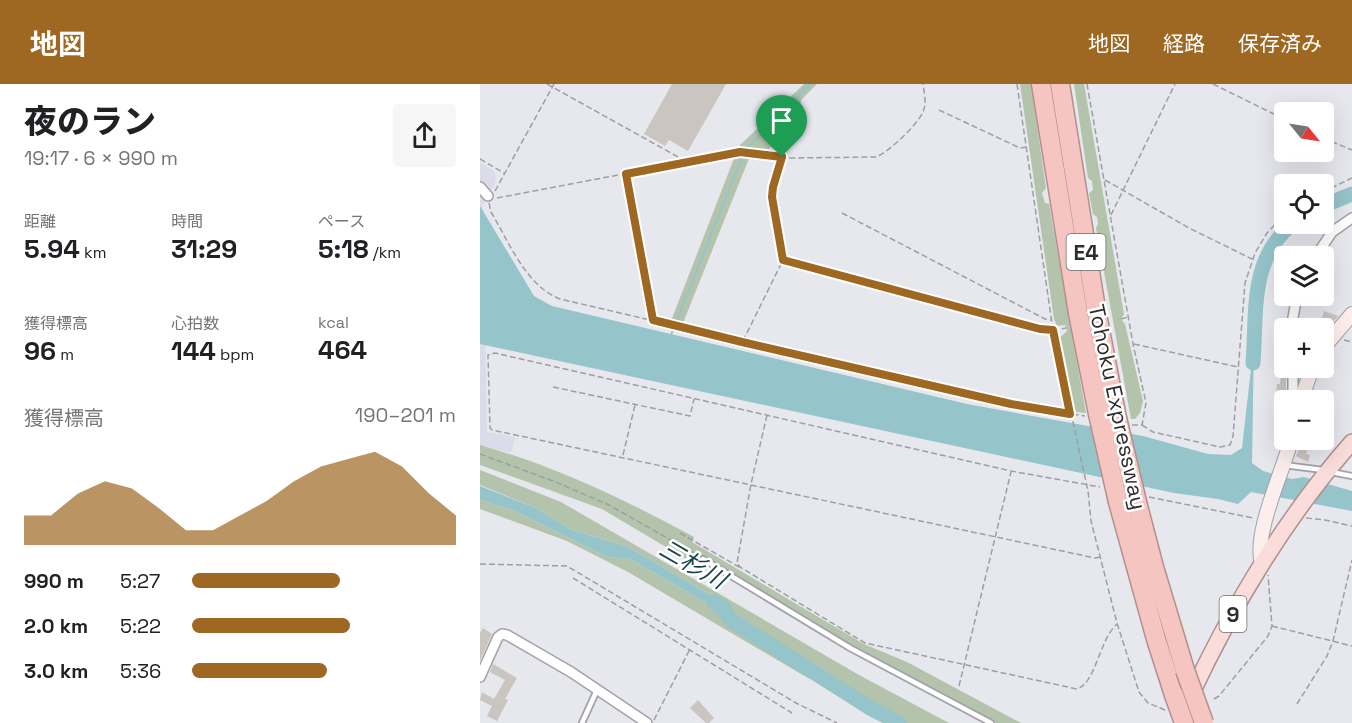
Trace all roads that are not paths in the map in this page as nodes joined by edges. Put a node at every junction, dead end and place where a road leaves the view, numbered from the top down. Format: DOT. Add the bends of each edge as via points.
graph roads {
  1 [pos="1041,84"];
  2 [pos="1060,84"];
  3 [pos="480,187"];
  4 [pos="490,196"];
  5 [pos="1352,218"];
  6 [pos="1323,246"];
  7 [pos="1352,314"];
  8 [pos="1334,335"];
  9 [pos="1352,442"];
  10 [pos="1287,450"];
  11 [pos="1281,465"];
  12 [pos="1325,474"];
  13 [pos="1352,476"];
  14 [pos="703,559"];
  15 [pos="1262,564"];
  16 [pos="480,677"];
  17 [pos="597,690"];
  18 [pos="1182,719"];
  19 [pos="582,723"];
  20 [pos="647,723"];
  21 [pos="991,723"];
  22 [pos="1204,723"];
  1 -- 18 [label="highway, Tohoku Expressway / E4, bridge" via="1092,415"];
  2 -- 22 [label="highway, Tohoku Expressway / E4, bridge" via="1096,309 1121,421 1157,577"];
  3 -- 4 [label="street"];
  5 -- 6 [label="street" via="1332,232"];
  7 -- 8 [label="street"];
  9 -- 12 [label="main road, 9"];
  10 -- 11 [label="street"];
  11 -- 12 [label="lane" via="1307,467"];
  11 -- 15 [label="street" via="1259,552"];
  12 -- 13 [label="lane"];
  12 -- 15 [label="main road, 9"];
  14 -- 21 [label="lane" via="850,648"];
  15 -- 18 [label="main road, 9" via="1216,644"];
  16 -- 17 [label="street" via="498,637 504,634"];
  17 -- 19 [label="lane"];
  17 -- 20 [label="street"];
}
